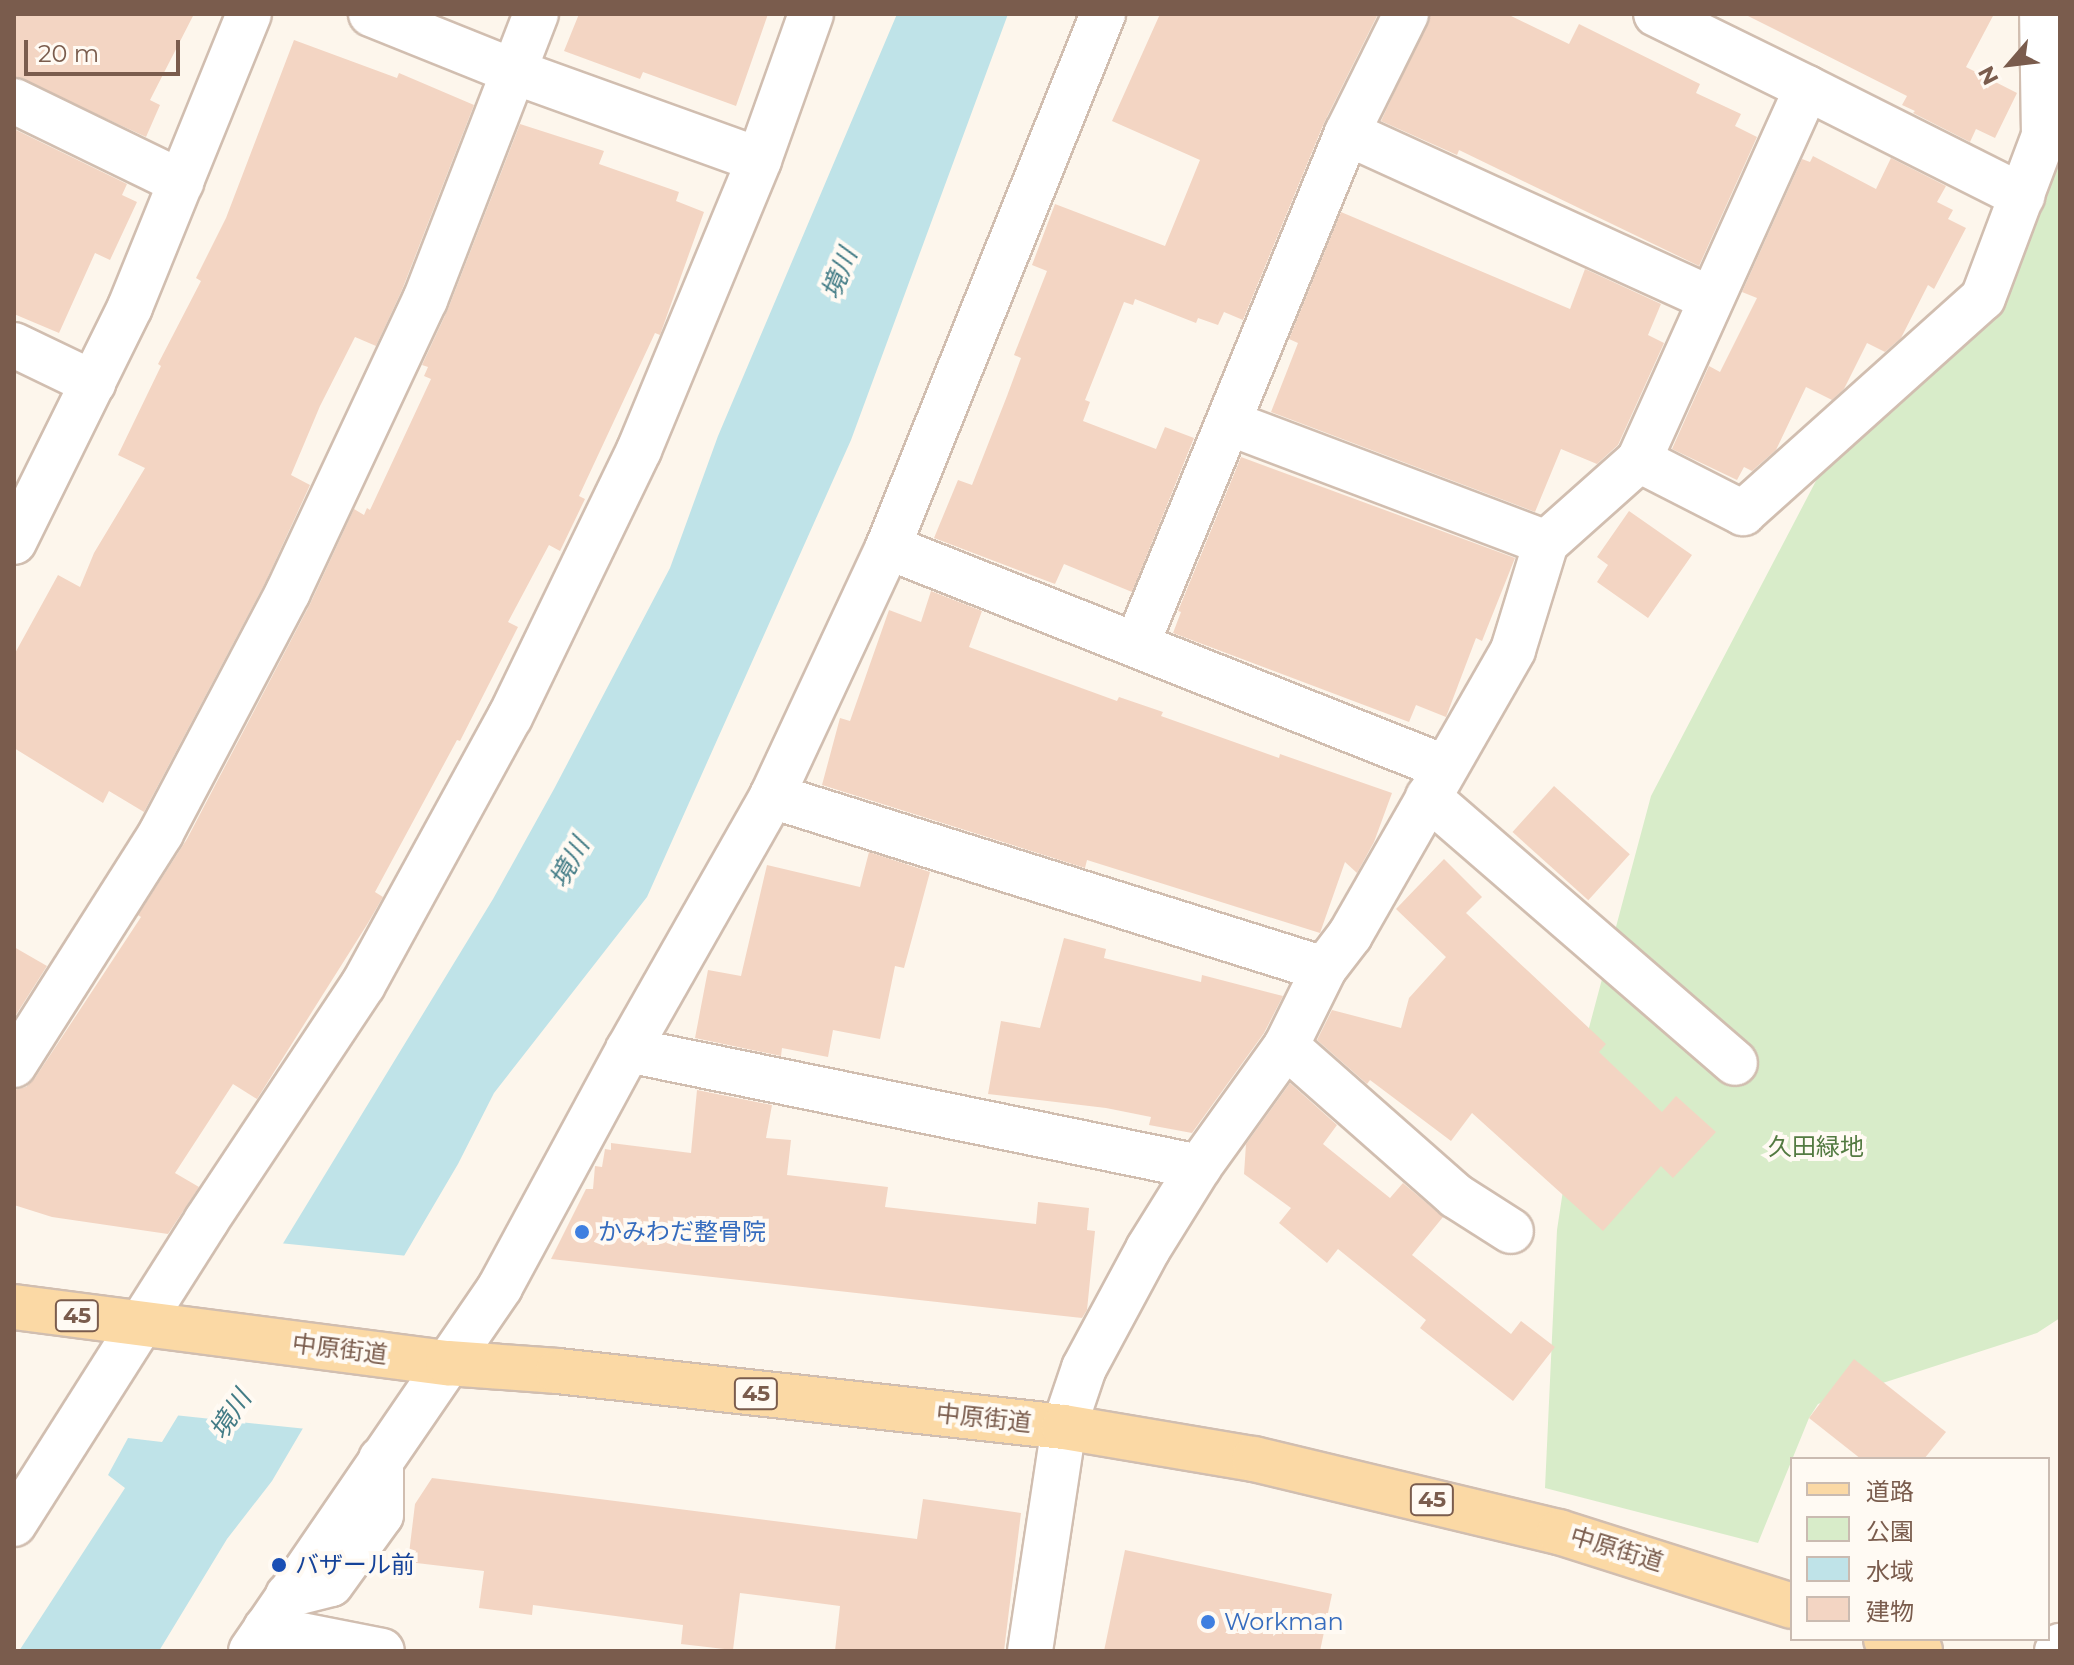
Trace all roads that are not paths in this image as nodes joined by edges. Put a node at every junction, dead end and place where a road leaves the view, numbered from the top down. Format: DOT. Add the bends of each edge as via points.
graph roads {
  1 [pos="249,14"];
  2 [pos="371,14"];
  3 [pos="536,14"];
  4 [pos="811,14"];
  5 [pos="1103,14"];
  6 [pos="1406,14"];
  7 [pos="1656,14"];
  8 [pos="2042,14"];
  9 [pos="515,72"];
  10 [pos="1807,88"];
  11 [pos="14,101"];
  12 [pos="1347,133"];
  13 [pos="759,160"];
  14 [pos="181,182"];
  15 [pos="2022,196"];
  16 [pos="1709,298"];
  17 [pos="14,345"];
  18 [pos="93,383"];
  19 [pos="1229,423"];
  20 [pos="1639,460"];
  21 [pos="14,542"];
  22 [pos="1546,543"];
  23 [pos="888,547"];
  24 [pos="1137,644"];
  25 [pos="1436,782"];
  26 [pos="772,796"];
  27 [pos="1324,969"];
  28 [pos="1286,1046"];
  29 [pos="628,1050"];
  30 [pos="1735,1063"];
  31 [pos="14,1065"];
  32 [pos="1199,1167"];
  33 [pos="1511,1231"];
  34 [pos="14,1307"];
  35 [pos="149,1327"];
  36 [pos="428,1360"];
  37 [pos="1064,1427"];
  38 [pos="14,1524"];
  39 [pos="1790,1605"];
  40 [pos="268,1625"];
  41 [pos="1892,1641"];
  42 [pos="382,1651"];
  43 [pos="1030,1651"];
  44 [pos="1920,1651"];
  1 -- 14 [label="street"];
  2 -- 9 [label="street"];
  3 -- 9 [label="street"];
  4 -- 13 [label="street"];
  5 -- 23 [label="street"];
  6 -- 12 [label="street"];
  7 -- 10 [label="street"];
  8 -- 15 [label="street" via="2044,136"];
  9 -- 13 [label="street"];
  9 -- 31 [label="street" via="425,300 288,592 161,833"];
  10 -- 15 [label="street"];
  10 -- 16 [label="street"];
  11 -- 14 [label="street"];
  12 -- 16 [label="street"];
  12 -- 19 [label="street"];
  13 -- 35 [label="street" via="639,450 510,717 363,985"];
  14 -- 18 [label="street"];
  15 -- 20 [label="street" via="1983,298 1743,513"];
  16 -- 20 [label="street"];
  17 -- 18 [label="street"];
  18 -- 21 [label="street"];
  19 -- 22 [label="street"];
  19 -- 24 [label="street"];
  20 -- 22 [label="street"];
  22 -- 25 [label="street" via="1513,650"];
  23 -- 24 [label="street"];
  23 -- 26 [label="street"];
  24 -- 25 [label="street"];
  25 -- 27 [label="street" via="1350,935"];
  25 -- 30 [label="street"];
  26 -- 27 [label="street"];
  26 -- 29 [label="street"];
  27 -- 28 [label="street"];
  28 -- 32 [label="street"];
  28 -- 33 [label="street" via="1456,1196"];
  29 -- 32 [label="street"];
  29 -- 36 [label="street" via="500,1287"];
  32 -- 37 [label="street" via="1084,1368"];
  34 -- 35 [label="main road, 45"];
  35 -- 36 [label="main road, 中原街道 / 45"];
  35 -- 38 [label="street"];
  36 -- 37 [label="main road, 中原街道 / 45"];
  36 -- 40 [label="street" via="381,1459"];
  37 -- 39 [label="main road, 中原街道 / 45" via="1254,1459 1530,1525"];
  37 -- 43 [label="street"];
  40 -- 42 [label="street"];
  41 -- 44 [label="main road"];
}
